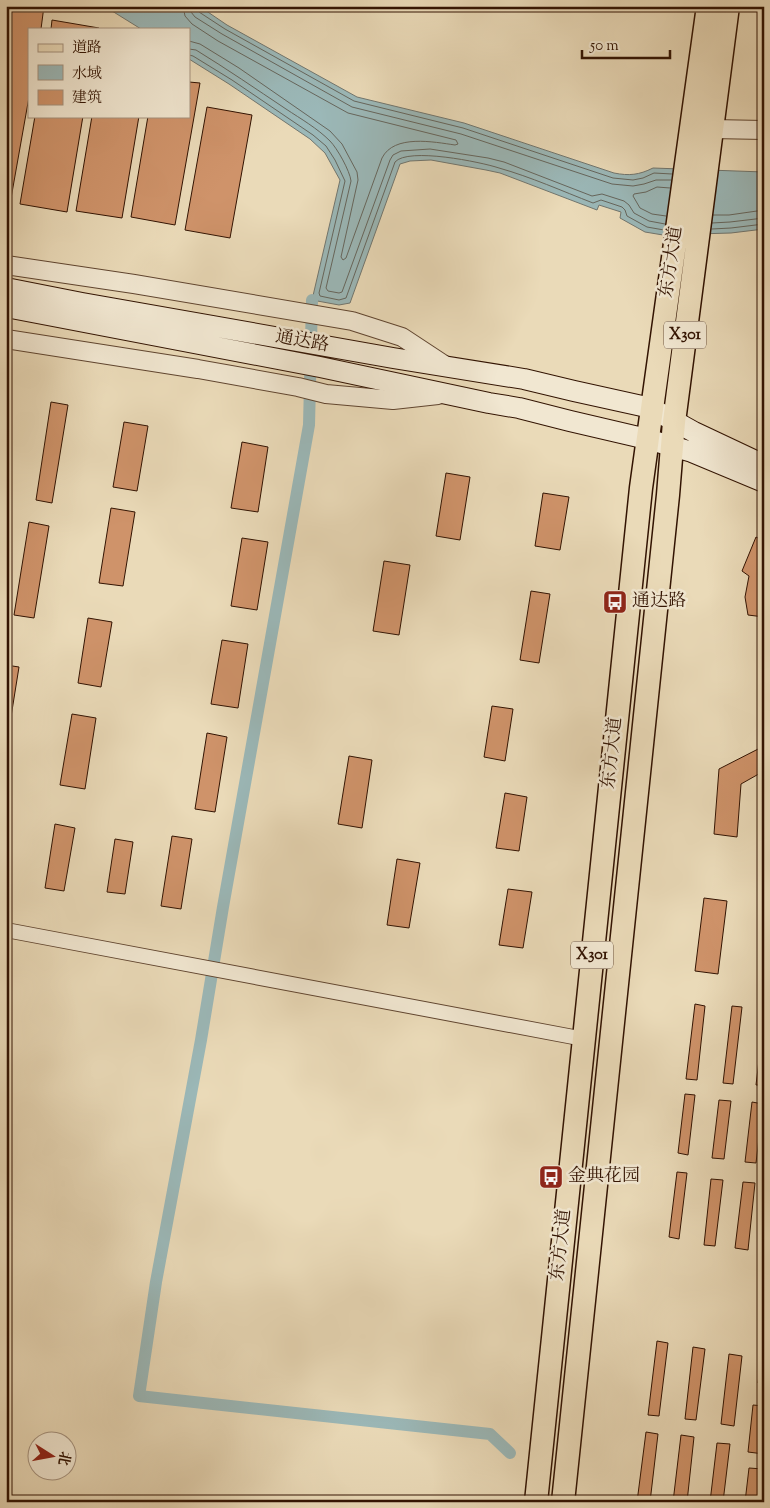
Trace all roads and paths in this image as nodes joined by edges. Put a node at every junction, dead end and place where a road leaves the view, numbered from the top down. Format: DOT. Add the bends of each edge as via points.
graph roads {
  1 [pos="708,6"];
  2 [pos="728,6"];
  3 [pos="712,128"];
  4 [pos="764,130"];
  5 [pos="6,265"];
  6 [pos="6,288"];
  7 [pos="6,308"];
  8 [pos="81,312"];
  9 [pos="6,340"];
  10 [pos="447,366"];
  11 [pos="446,394"];
  12 [pos="651,408"];
  13 [pos="674,422"];
  14 [pos="647,439"];
  15 [pos="672,447"];
  16 [pos="764,465"];
  17 [pos="764,482"];
  18 [pos="6,930"];
  19 [pos="584,1039"];
  20 [pos="536,1502"];
  21 [pos="563,1502"];
  1 -- 12 [label="main road, 东方大道 / X301"];
  2 -- 3 [label="main road, 东方大道 / X301"];
  3 -- 4 [label="street"];
  3 -- 13 [label="main road, 东方大道 / X301"];
  5 -- 10 [label="street" via="352,321 402,337"];
  6 -- 8 [label="main road, 通达路"];
  7 -- 8 [label="main road, 通达路"];
  8 -- 10 [label="main road, 通达路"];
  8 -- 11 [label="main road, 通达路"];
  9 -- 11 [label="street" via="198,369 326,394 393,400"];
  10 -- 12 [label="main road, 通达路" via="524,379"];
  11 -- 14 [label="main road, 通达路"];
  12 -- 13 [label="main road, 通达路"];
  12 -- 14 [label="main road, 东方大道 / X301"];
  13 -- 15 [label="main road, 东方大道 / X301"];
  13 -- 16 [label="main road, 通达路"];
  14 -- 15 [label="main road, 通达路"];
  14 -- 19 [label="main road, 东方大道 / X301"];
  15 -- 17 [label="main road, 通达路"];
  15 -- 21 [label="main road, 东方大道 / X301"];
  18 -- 19 [label="street"];
  19 -- 20 [label="main road, 东方大道 / X301"];
}
